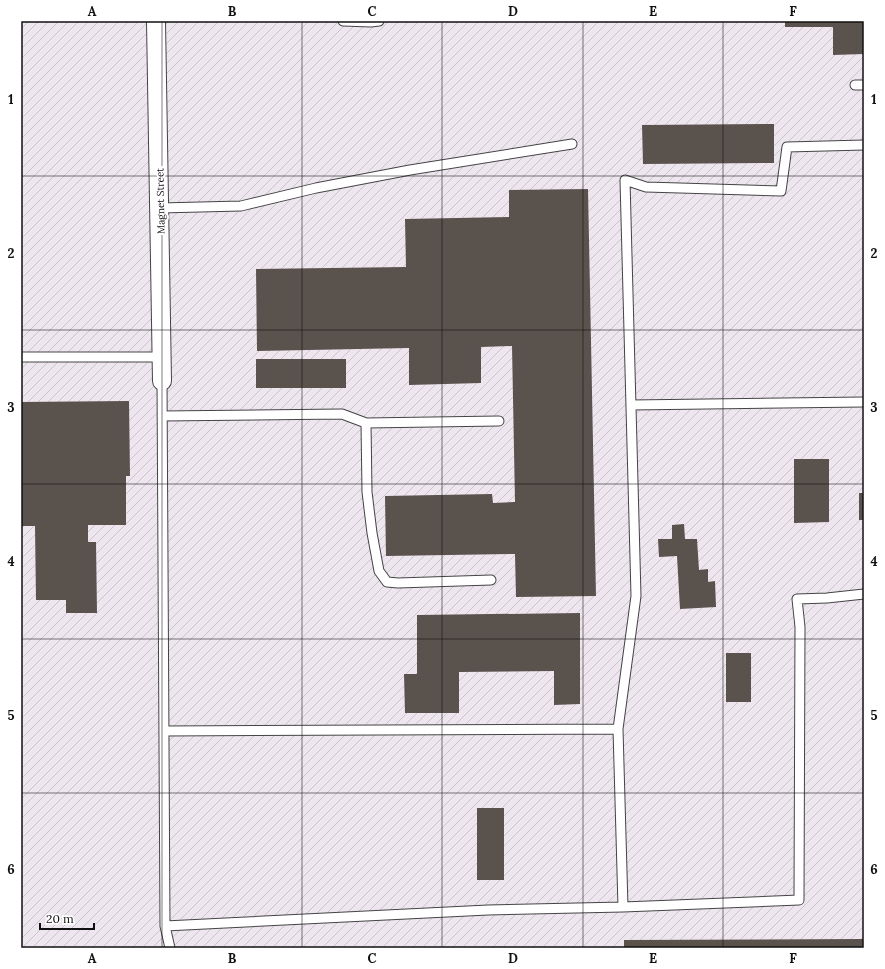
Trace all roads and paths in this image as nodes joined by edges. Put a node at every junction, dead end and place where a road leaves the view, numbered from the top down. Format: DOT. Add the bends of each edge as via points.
graph roads {
  1 [pos="156,21"];
  2 [pos="343,21"];
  3 [pos="379,21"];
  4 [pos="572,144"];
  5 [pos="864,145"];
  6 [pos="160,208"];
  7 [pos="162,357"];
  8 [pos="21,358"];
  9 [pos="162,381"];
  10 [pos="864,402"];
  11 [pos="631,405"];
  12 [pos="162,416"];
  13 [pos="499,421"];
  14 [pos="366,423"];
  15 [pos="491,580"];
  16 [pos="864,594"];
  17 [pos="618,729"];
  18 [pos="164,731"];
  19 [pos="624,907"];
  20 [pos="165,926"];
  21 [pos="170,948"];
  1 -- 6 [label="street, Magnet Street"];
  2 -- 3 [label="lane"];
  4 -- 6 [label="lane" via="410,170 241,206"];
  5 -- 11 [label="lane" via="787,146 781,191 646,187 625,180"];
  6 -- 7 [label="street, Magnet Street"];
  7 -- 8 [label="lane"];
  7 -- 9 [label="street, Magnet Street"];
  9 -- 12 [label="lane"];
  10 -- 11 [label="lane"];
  11 -- 17 [label="lane" via="636,596"];
  12 -- 14 [label="lane" via="342,414"];
  12 -- 18 [label="lane"];
  13 -- 14 [label="lane"];
  14 -- 15 [label="lane" via="367,492 372,533 379,571 387,582"];
  16 -- 19 [label="lane" via="796,599 800,627 799,900"];
  17 -- 18 [label="lane"];
  17 -- 19 [label="lane"];
  18 -- 20 [label="lane"];
  19 -- 20 [label="lane" via="488,910"];
  20 -- 21 [label="lane"];
}
